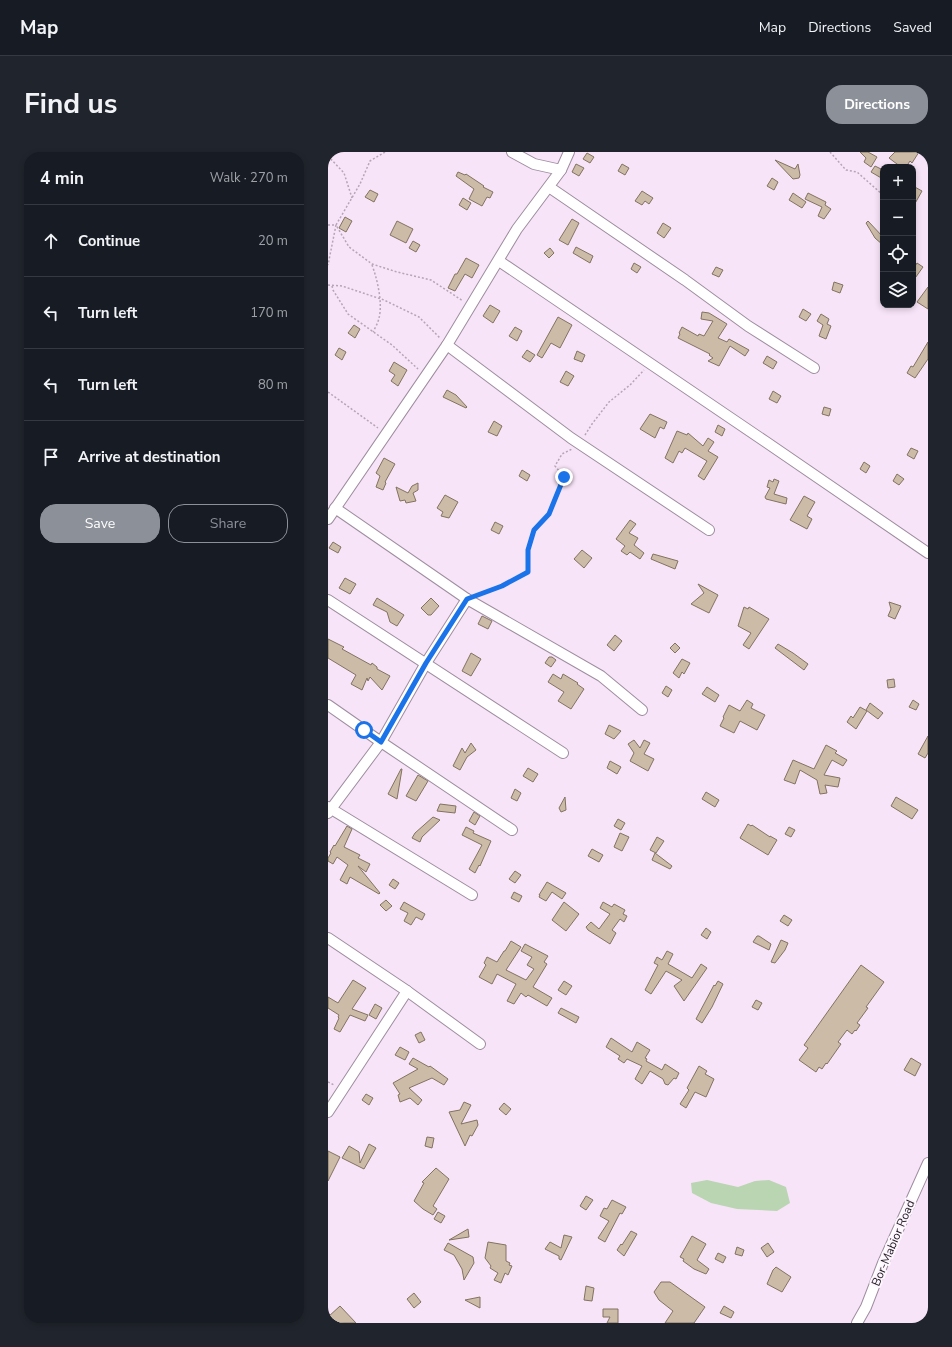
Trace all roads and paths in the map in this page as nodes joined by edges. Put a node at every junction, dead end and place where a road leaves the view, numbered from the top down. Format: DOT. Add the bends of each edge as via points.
graph roads {
  1 [pos="385,152"];
  2 [pos="512,152"];
  3 [pos="569,152"];
  4 [pos="830,152"];
  5 [pos="328,156"];
  6 [pos="561,170"];
  7 [pos="550,187"];
  8 [pos="880,192"];
  9 [pos="352,198"];
  10 [pos="328,225"];
  11 [pos="336,225"];
  12 [pos="499,261"];
  13 [pos="372,264"];
  14 [pos="328,266"];
  15 [pos="328,285"];
  16 [pos="332,285"];
  17 [pos="379,298"];
  18 [pos="471,306"];
  19 [pos="373,332"];
  20 [pos="447,345"];
  21 [pos="650,364"];
  22 [pos="814,368"];
  23 [pos="426,376"];
  24 [pos="328,392"];
  25 [pos="386,434"];
  26 [pos="580,444"];
  27 [pos="335,508"];
  28 [pos="328,519"];
  29 [pos="709,530"];
  30 [pos="928,553"];
  31 [pos="467,599"];
  32 [pos="328,600"];
  33 [pos="426,663"];
  34 [pos="328,705"];
  35 [pos="642,710"];
  36 [pos="381,742"];
  37 [pos="563,753"];
  38 [pos="329,810"];
  39 [pos="512,830"];
  40 [pos="472,895"];
  41 [pos="328,938"];
  42 [pos="407,992"];
  43 [pos="480,1044"];
  44 [pos="328,1112"];
  45 [pos="928,1163"];
  46 [pos="857,1323"];
  1 -- 9 [label="path" via="370,161"];
  2 -- 6 [label="street" via="534,164"];
  3 -- 6 [label="street"];
  4 -- 8 [label="path" via="846,170 857,172"];
  5 -- 9 [label="path" via="344,173"];
  6 -- 7 [label="street"];
  7 -- 12 [label="street" via="517,229"];
  7 -- 22 [label="street" via="748,326"];
  9 -- 11 [label="path"];
  10 -- 11 [label="path"];
  11 -- 13 [label="path" via="350,247"];
  11 -- 14 [label="path"];
  12 -- 18 [label="street"];
  12 -- 21 [label="street"];
  13 -- 17 [label="path"];
  13 -- 18 [label="path" via="431,280"];
  15 -- 16 [label="path"];
  16 -- 17 [label="path"];
  16 -- 19 [label="path" via="348,314"];
  17 -- 19 [label="path" via="380,317"];
  17 -- 20 [label="path" via="419,317"];
  18 -- 20 [label="street"];
  19 -- 23 [label="path" via="392,345"];
  20 -- 23 [label="street"];
  20 -- 26 [label="street"];
  21 -- 26 [label="path" via="610,402"];
  21 -- 30 [label="street"];
  23 -- 25 [label="street"];
  24 -- 25 [label="path"];
  25 -- 27 [label="street"];
  26 -- 29 [label="street"];
  26 -- 31 [label="path" via="562,454 555,466 564,477 549,514 534,530 528,550 528,572 502,586"];
  27 -- 28 [label="street"];
  27 -- 31 [label="street"];
  31 -- 33 [label="street"];
  31 -- 35 [label="street" via="601,676"];
  32 -- 33 [label="street"];
  33 -- 36 [label="street"];
  33 -- 37 [label="street"];
  34 -- 36 [label="street"];
  36 -- 38 [label="street"];
  36 -- 39 [label="street"];
  38 -- 40 [label="street"];
  41 -- 42 [label="street"];
  42 -- 43 [label="street"];
  42 -- 44 [label="street"];
  45 -- 46 [label="street, Bor-Mabior Road"];
}
